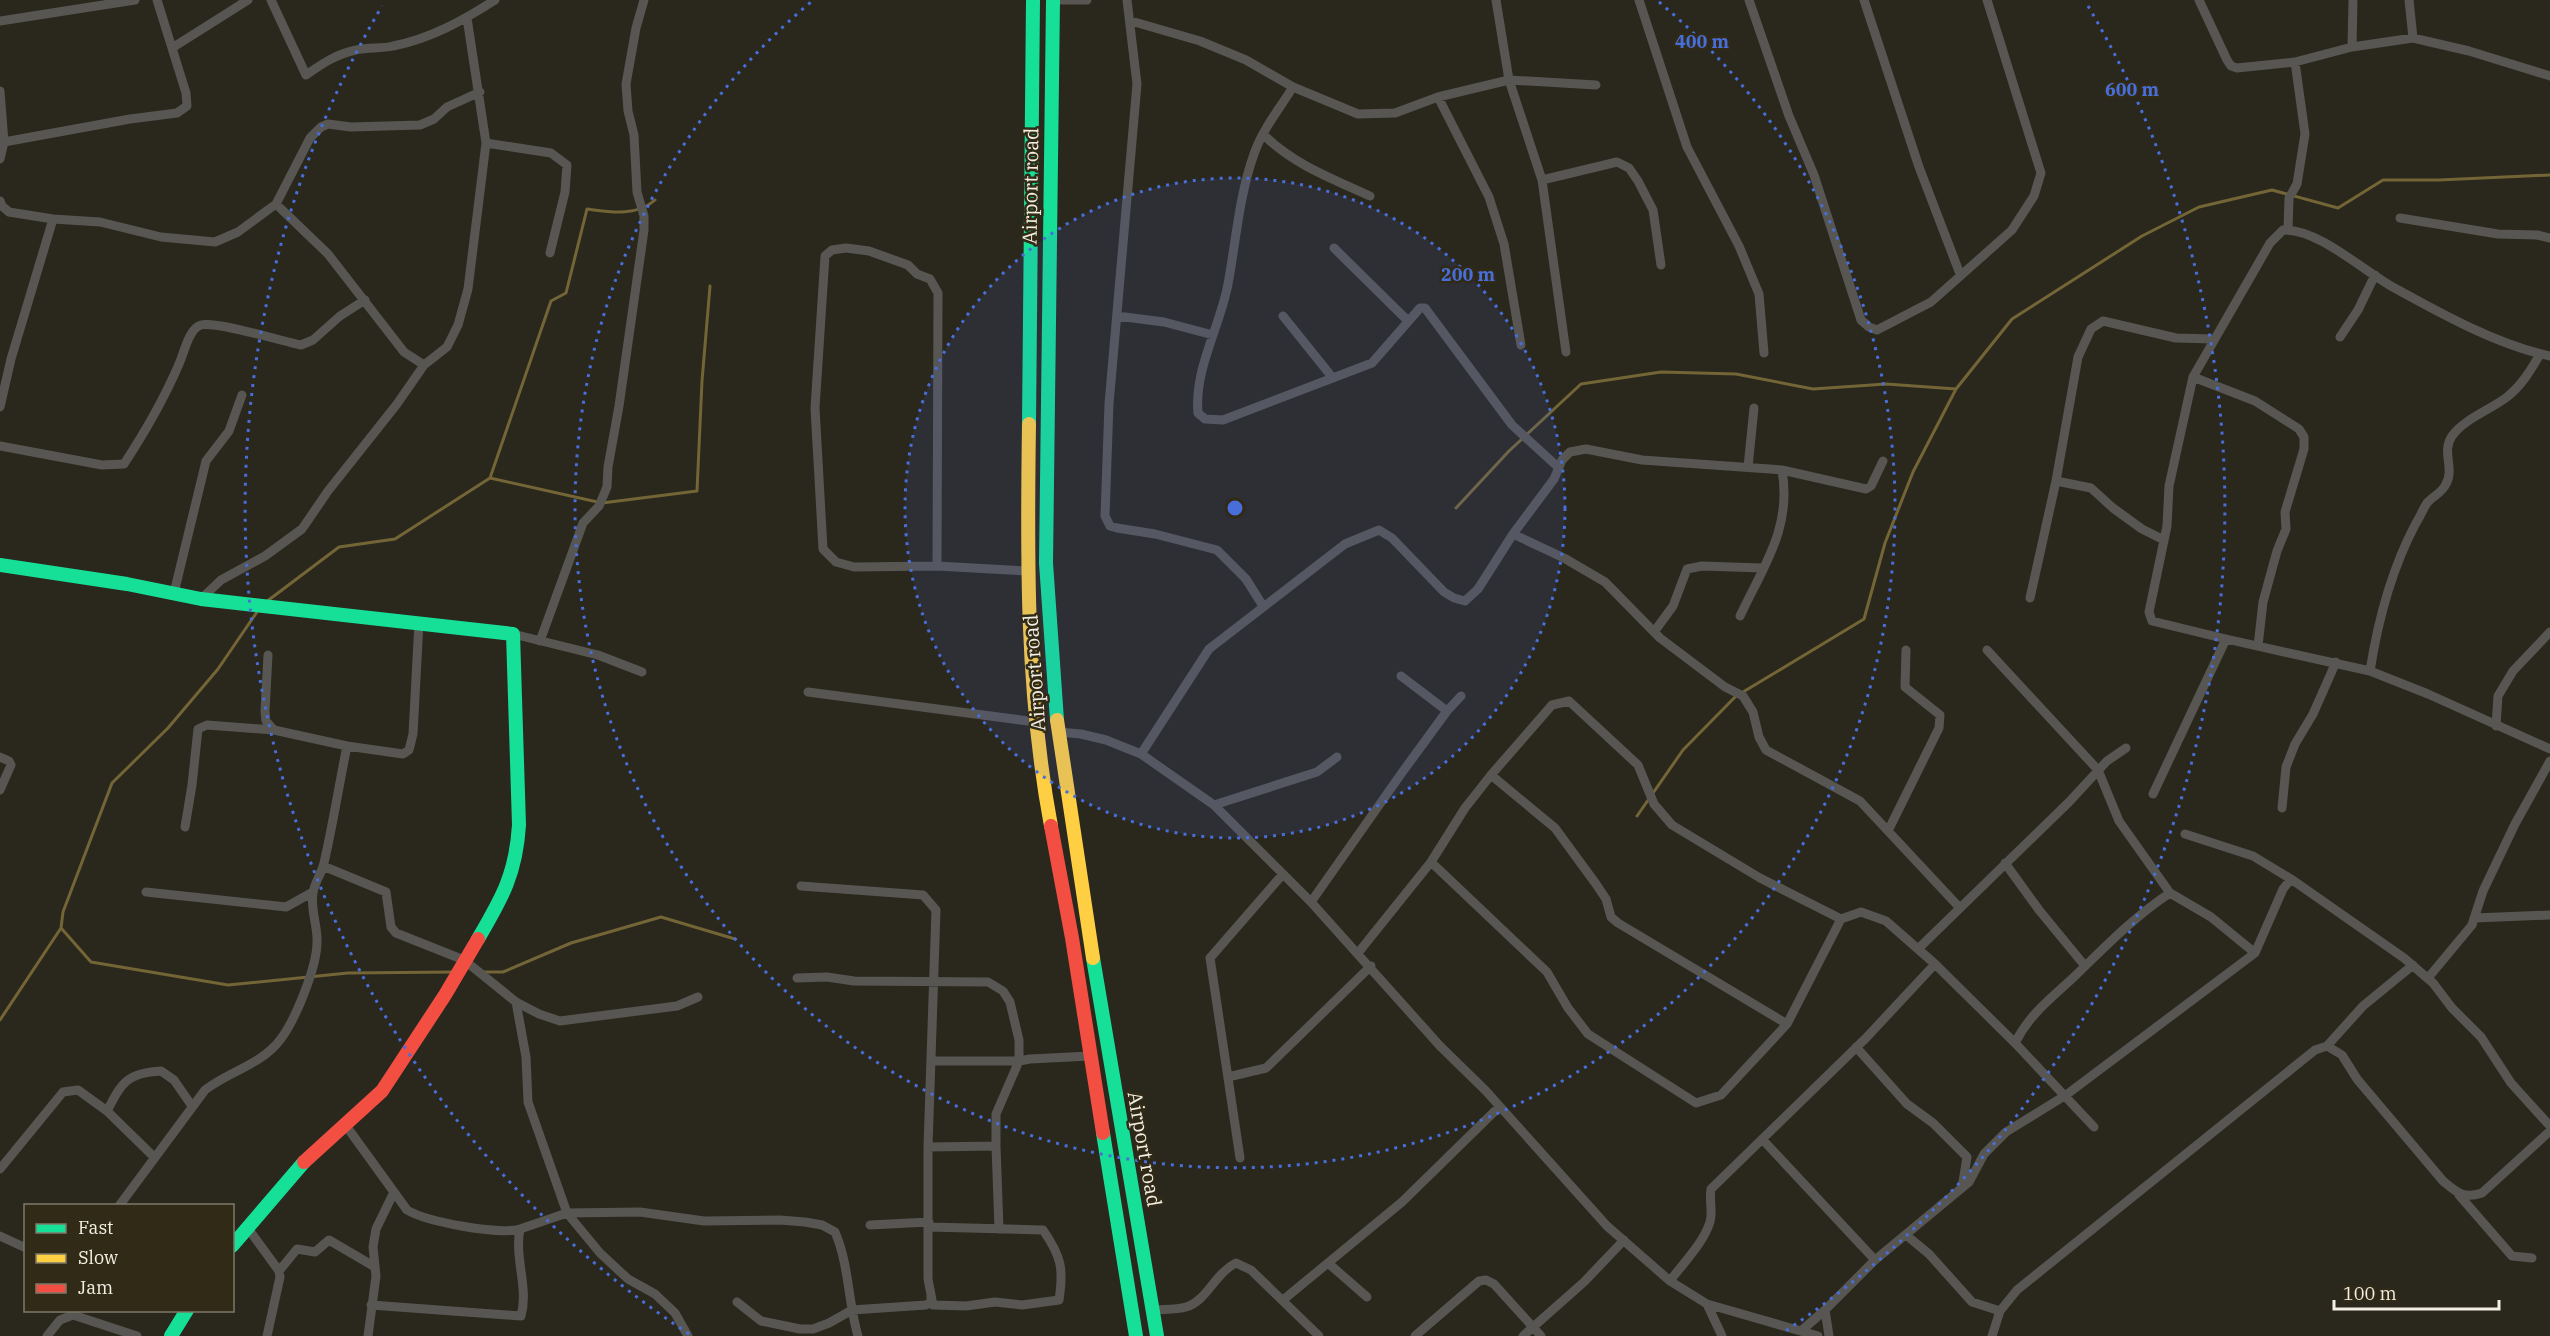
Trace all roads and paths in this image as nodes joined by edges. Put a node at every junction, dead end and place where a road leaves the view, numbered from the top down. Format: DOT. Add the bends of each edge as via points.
graph roads {
  1 [pos="135,0"];
  2 [pos="157,0"];
  3 [pos="248,0"];
  4 [pos="271,0"];
  5 [pos="495,0"];
  6 [pos="644,0"];
  7 [pos="1033,0"];
  8 [pos="1053,0"];
  9 [pos="1087,0"];
  10 [pos="1127,0"];
  11 [pos="1496,0"];
  12 [pos="1639,0"];
  13 [pos="1749,0"];
  14 [pos="1864,0"];
  15 [pos="1987,0"];
  16 [pos="2199,0"];
  17 [pos="2353,0"];
  18 [pos="2409,0"];
  19 [pos="467,18"];
  20 [pos="0,21"];
  21 [pos="1131,21"];
  22 [pos="2413,38"];
  23 [pos="2352,47"];
  24 [pos="172,48"];
  25 [pos="2295,62"];
  26 [pos="2550,76"];
  27 [pos="1509,80"];
  28 [pos="1596,86"];
  29 [pos="1293,87"];
  30 [pos="0,91"];
  31 [pos="480,92"];
  32 [pos="1438,97"];
  33 [pos="1263,134"];
  34 [pos="4,142"];
  35 [pos="486,143"];
  36 [pos="0,159"];
  37 [pos="1542,180"];
  38 [pos="1370,196"];
  39 [pos="0,201"];
  40 [pos="276,204"];
  41 [pos="2400,218"];
  42 [pos="53,219"];
  43 [pos="2288,230"];
  44 [pos="2550,238"];
  45 [pos="1030,242"];
  46 [pos="1049,242"];
  47 [pos="1334,248"];
  48 [pos="550,253"];
  49 [pos="1660,266"];
  50 [pos="1960,274"];
  51 [pos="2375,275"];
  52 [pos="365,300"];
  53 [pos="1117,316"];
  54 [pos="1283,316"];
  55 [pos="1408,321"];
  56 [pos="1213,335"];
  57 [pos="2340,337"];
  58 [pos="2214,339"];
  59 [pos="1521,345"];
  60 [pos="1566,352"];
  61 [pos="1764,353"];
  62 [pos="2545,355"];
  63 [pos="424,365"];
  64 [pos="1332,377"];
  65 [pos="2193,377"];
  66 [pos="242,394"];
  67 [pos="0,407"];
  68 [pos="1754,408"];
  69 [pos="0,446"];
  70 [pos="1883,461"];
  71 [pos="1748,467"];
  72 [pos="1559,468"];
  73 [pos="1782,470"];
  74 [pos="2056,481"];
  75 [pos="1514,534"];
  76 [pos="2164,540"];
  77 [pos="0,565"];
  78 [pos="937,566"];
  79 [pos="1762,568"];
  80 [pos="1027,571"];
  81 [pos="174,593"];
  82 [pos="2030,598"];
  83 [pos="201,599"];
  84 [pos="1263,606"];
  85 [pos="1740,616"];
  86 [pos="419,622"];
  87 [pos="1654,632"];
  88 [pos="2550,632"];
  89 [pos="513,634"];
  90 [pos="2226,639"];
  91 [pos="540,641"];
  92 [pos="2258,646"];
  93 [pos="1906,650"];
  94 [pos="1987,650"];
  95 [pos="268,655"];
  96 [pos="2336,662"];
  97 [pos="2370,671"];
  98 [pos="642,672"];
  99 [pos="1401,676"];
  100 [pos="808,692"];
  101 [pos="1461,696"];
  102 [pos="1447,711"];
  103 [pos="1036,722"];
  104 [pos="2496,726"];
  105 [pos="274,730"];
  106 [pos="1058,732"];
  107 [pos="347,746"];
  108 [pos="2126,748"];
  109 [pos="2550,749"];
  110 [pos="1141,754"];
  111 [pos="0,757"];
  112 [pos="1337,757"];
  113 [pos="2550,761"];
  114 [pos="2098,770"];
  115 [pos="1491,775"];
  116 [pos="0,790"];
  117 [pos="2153,794"];
  118 [pos="1214,805"];
  119 [pos="2282,808"];
  120 [pos="184,827"];
  121 [pos="1888,831"];
  122 [pos="2185,834"];
  123 [pos="1431,862"];
  124 [pos="2005,863"];
  125 [pos="323,866"];
  126 [pos="1283,874"];
  127 [pos="2291,879"];
  128 [pos="801,886"];
  129 [pos="146,892"];
  130 [pos="313,892"];
  131 [pos="2170,893"];
  132 [pos="1311,902"];
  133 [pos="1959,907"];
  134 [pos="2550,915"];
  135 [pos="2474,918"];
  136 [pos="1840,919"];
  137 [pos="1091,936"];
  138 [pos="1072,938"];
  139 [pos="1918,950"];
  140 [pos="1358,953"];
  141 [pos="2255,953"];
  142 [pos="464,960"];
  143 [pos="1935,964"];
  144 [pos="2413,965"];
  145 [pos="1371,966"];
  146 [pos="2085,966"];
  147 [pos="797,978"];
  148 [pos="2428,978"];
  149 [pos="933,981"];
  150 [pos="698,997"];
  151 [pos="516,1002"];
  152 [pos="1787,1024"];
  153 [pos="2015,1042"];
  154 [pos="2327,1046"];
  155 [pos="1856,1047"];
  156 [pos="1090,1056"];
  157 [pos="931,1060"];
  158 [pos="1019,1061"];
  159 [pos="1228,1077"];
  160 [pos="2066,1095"];
  161 [pos="192,1106"];
  162 [pos="1499,1107"];
  163 [pos="106,1111"];
  164 [pos="344,1123"];
  165 [pos="2550,1126"];
  166 [pos="2094,1127"];
  167 [pos="2550,1131"];
  168 [pos="1762,1139"];
  169 [pos="996,1146"];
  170 [pos="928,1147"];
  171 [pos="0,1152"];
  172 [pos="154,1157"];
  173 [pos="8,1158"];
  174 [pos="1240,1158"];
  175 [pos="0,1169"];
  176 [pos="1962,1188"];
  177 [pos="394,1192"];
  178 [pos="2459,1195"];
  179 [pos="121,1204"];
  180 [pos="567,1214"];
  181 [pos="870,1225"];
  182 [pos="929,1225"];
  183 [pos="247,1227"];
  184 [pos="520,1229"];
  185 [pos="999,1229"];
  186 [pos="1906,1235"];
  187 [pos="0,1236"];
  188 [pos="1624,1240"];
  189 [pos="234,1243"];
  190 [pos="24,1247"];
  191 [pos="2532,1258"];
  192 [pos="1875,1260"];
  193 [pos="1328,1263"];
  194 [pos="375,1267"];
  195 [pos="279,1271"];
  196 [pos="1670,1281"];
  197 [pos="931,1296"];
  198 [pos="1367,1298"];
  199 [pos="1283,1300"];
  200 [pos="737,1302"];
  201 [pos="1707,1304"];
  202 [pos="371,1305"];
  203 [pos="852,1310"];
  204 [pos="1153,1310"];
  205 [pos="1825,1310"];
  206 [pos="2000,1311"];
  207 [pos="187,1312"];
  208 [pos="62,1315"];
  209 [pos="1533,1328"];
  210 [pos="1801,1331"];
  211 [pos="47,1336"];
  212 [pos="137,1336"];
  213 [pos="171,1336"];
  214 [pos="267,1336"];
  215 [pos="368,1336"];
  216 [pos="688,1336"];
  217 [pos="858,1336"];
  218 [pos="1136,1336"];
  219 [pos="1157,1336"];
  220 [pos="1319,1336"];
  221 [pos="1414,1336"];
  222 [pos="1523,1336"];
  223 [pos="1541,1336"];
  224 [pos="1722,1336"];
  225 [pos="1818,1336"];
  226 [pos="1828,1336"];
  227 [pos="1992,1336"];
  1 -- 20 [label="street"];
  2 -- 24 [label="street"];
  3 -- 24 [label="street"];
  4 -- 19 [label="street" via="306,75 332,57 393,46"];
  5 -- 19 [label="street"];
  6 -- 91 [label="street" via="626,84 644,230 607,487 599,506 583,523"];
  7 -- 45 [label="main road, Airport road"];
  8 -- 9 [label="street"];
  8 -- 46 [label="main road, Airport road"];
  10 -- 21 [label="street"];
  11 -- 27 [label="street"];
  12 -- 61 [label="street" via="1687,147 1739,246 1759,294"];
  13 -- 50 [label="street" via="1814,175 1861,320 1877,330 1931,302"];
  14 -- 50 [label="street" via="1919,167"];
  15 -- 50 [label="street" via="2041,173 2034,196 2012,230"];
  16 -- 25 [label="street" via="2231,66 2258,68"];
  17 -- 23 [label="street"];
  18 -- 22 [label="street"];
  19 -- 31 [label="street"];
  21 -- 29 [label="street" via="1246,60"];
  21 -- 53 [label="street" via="1137,84"];
  22 -- 23 [label="street"];
  22 -- 26 [label="street"];
  23 -- 25 [label="street"];
  24 -- 34 [label="street" via="186,93 187,106 177,113"];
  25 -- 43 [label="street" via="2305,134 2297,184 2289,198"];
  27 -- 28 [label="street"];
  27 -- 32 [label="street"];
  27 -- 37 [label="street"];
  29 -- 32 [label="street" via="1358,114 1395,113"];
  29 -- 33 [label="street"];
  30 -- 34 [label="street"];
  31 -- 35 [label="street"];
  31 -- 40 [label="street" via="420,125 321,127 310,138"];
  32 -- 59 [label="street" via="1489,197 1504,244"];
  33 -- 38 [label="street" via="1317,172"];
  33 -- 56 [label="street" via="1251,162 1228,286"];
  34 -- 36 [label="street"];
  35 -- 48 [label="street" via="550,153 567,165 565,192"];
  35 -- 63 [label="street" via="468,290 447,347"];
  37 -- 49 [label="street" via="1617,162 1629,168 1653,210"];
  37 -- 60 [label="street"];
  39 -- 42 [label="street" via="9,212"];
  40 -- 42 [label="street" via="238,232 215,243 161,237 100,222"];
  40 -- 52 [label="street" via="328,254"];
  41 -- 44 [label="street"];
  42 -- 67 [label="street"];
  43 -- 51 [label="street" via="2321,242"];
  43 -- 58 [label="street" via="2270,243"];
  45 -- 46 [label="main road"];
  45 -- 80 [label="main road, Airport road"];
  46 -- 106 [label="main road, Airport road" via="1046,562"];
  47 -- 55 [label="street"];
  51 -- 57 [label="street"];
  51 -- 62 [label="street" via="2486,334"];
  52 -- 63 [label="street" via="404,352"];
  52 -- 69 [label="street" via="301,345 201,325 194,330 147,430 124,464 102,465"];
  53 -- 56 [label="street" via="1164,322"];
  53 -- 84 [label="street" via="1109,404 1107,521 1117,528 1217,550 1246,579"];
  54 -- 64 [label="street"];
  55 -- 64 [label="street" via="1372,363"];
  55 -- 72 [label="street" via="1420,308 1425,308 1512,425"];
  56 -- 64 [label="street" via="1197,396 1198,413 1205,419 1222,420"];
  58 -- 65 [label="street"];
  58 -- 74 [label="street" via="2176,338 2103,321 2091,329 2078,357"];
  62 -- 97 [label="street" via="2507,397 2452,436 2446,457 2451,469 2447,483 2427,503 2407,541 2385,602"];
  63 -- 83 [label="street" via="302,530 221,580"];
  65 -- 76 [label="street" via="2169,486"];
  65 -- 92 [label="street" via="2255,401 2299,429 2304,437 2285,512 2286,528 2263,602"];
  66 -- 81 [label="street" via="228,431 206,460"];
  68 -- 71 [label="street"];
  70 -- 73 [label="street" via="1866,489"];
  71 -- 72 [label="street" via="1642,460 1586,449 1570,452"];
  71 -- 73 [label="street"];
  72 -- 75 [label="street"];
  73 -- 79 [label="street" via="1786,490 1784,518"];
  74 -- 76 [label="street" via="2091,488 2142,529"];
  74 -- 82 [label="street"];
  75 -- 84 [label="street" via="1466,601 1444,592 1392,538 1379,530 1345,544"];
  75 -- 87 [label="street" via="1605,582"];
  76 -- 90 [label="street" via="2150,618"];
  77 -- 81 [label="main road"];
  78 -- 78 [label="street" via="854,567 836,562 823,549 815,408 825,256 832,250 868,250 908,265 930,279 938,293"];
  78 -- 80 [label="street"];
  79 -- 85 [label="street"];
  79 -- 87 [label="street" via="1687,569 1673,606"];
  80 -- 103 [label="main road, Airport road"];
  81 -- 83 [label="main road"];
  83 -- 86 [label="main road"];
  84 -- 110 [label="street" via="1209,649"];
  86 -- 89 [label="main road"];
  86 -- 107 [label="street" via="409,750 402,754"];
  87 -- 121 [label="street" via="1725,687 1743,696 1767,750 1860,801"];
  88 -- 104 [label="street" via="2513,671 2498,696"];
  89 -- 91 [label="street"];
  89 -- 142 [label="main road" via="517,854 505,892"];
  90 -- 92 [label="street"];
  90 -- 117 [label="street"];
  91 -- 98 [label="street" via="598,655"];
  92 -- 96 [label="street"];
  93 -- 121 [label="street" via="1905,687 1940,715 1939,728"];
  94 -- 114 [label="street"];
  95 -- 105 [label="street" via="264,711"];
  96 -- 97 [label="street"];
  96 -- 119 [label="street" via="2286,767"];
  97 -- 104 [label="street"];
  99 -- 102 [label="street"];
  100 -- 103 [label="street"];
  101 -- 102 [label="street"];
  102 -- 132 [label="street"];
  103 -- 138 [label="main road, Airport road" via="1043,783"];
  104 -- 109 [label="street"];
  105 -- 107 [label="street"];
  105 -- 120 [label="street" via="207,724 198,729"];
  106 -- 110 [label="street" via="1106,740"];
  106 -- 137 [label="main road, Airport road"];
  107 -- 125 [label="street"];
  108 -- 114 [label="street"];
  110 -- 118 [label="street"];
  111 -- 116 [label="street" via="11,765"];
  112 -- 118 [label="street" via="1317,772"];
  113 -- 135 [label="street" via="2510,833"];
  114 -- 124 [label="street"];
  114 -- 131 [label="street" via="2118,821"];
  115 -- 123 [label="street"];
  115 -- 136 [label="street" via="1552,705 1569,701 1638,765 1654,804 1672,825 1760,878"];
  115 -- 152 [label="street" via="1555,828 1618,923"];
  118 -- 126 [label="street"];
  121 -- 133 [label="street"];
  122 -- 127 [label="street" via="2253,856"];
  123 -- 140 [label="street"];
  123 -- 152 [label="street" via="1547,972 1588,1034 1696,1103 1721,1095"];
  124 -- 133 [label="street"];
  124 -- 146 [label="street"];
  125 -- 130 [label="street"];
  125 -- 142 [label="street" via="386,891 391,927 396,933"];
  126 -- 132 [label="street"];
  126 -- 159 [label="street" via="1210,958"];
  127 -- 141 [label="street"];
  127 -- 144 [label="street"];
  128 -- 149 [label="street" via="923,896 936,910"];
  129 -- 130 [label="street" via="286,907"];
  130 -- 161 [label="street" via="318,941 313,970 280,1040 251,1065 205,1089"];
  131 -- 141 [label="street" via="2211,917"];
  131 -- 146 [label="street" via="2140,914"];
  132 -- 140 [label="street"];
  133 -- 139 [label="street"];
  134 -- 135 [label="street"];
  135 -- 148 [label="street"];
  136 -- 139 [label="street" via="1861,912 1876,916"];
  136 -- 152 [label="street"];
  137 -- 138 [label="main road"];
  137 -- 204 [label="main road, Airport road"];
  138 -- 156 [label="main road, Airport road"];
  139 -- 143 [label="street"];
  140 -- 145 [label="street"];
  141 -- 160 [label="street"];
  142 -- 151 [label="street"];
  142 -- 164 [label="main road" via="382,1091"];
  143 -- 153 [label="street"];
  143 -- 155 [label="street"];
  144 -- 148 [label="street"];
  144 -- 154 [label="street" via="2363,1006"];
  145 -- 159 [label="street" via="1266,1068"];
  145 -- 162 [label="street"];
  146 -- 153 [label="street" via="2037,1009"];
  147 -- 149 [label="street"];
  148 -- 165 [label="street" via="2481,1037 2511,1083"];
  149 -- 157 [label="street"];
  149 -- 158 [label="street" via="988,982 1003,991 1010,1002 1019,1040"];
  150 -- 151 [label="street" via="677,1006 560,1021"];
  151 -- 180 [label="street" via="526,1057 528,1102"];
  153 -- 160 [label="street"];
  154 -- 178 [label="street" via="2342,1055 2357,1079"];
  154 -- 206 [label="street" via="2315,1050 2017,1290"];
  155 -- 168 [label="street"];
  155 -- 176 [label="street" via="1907,1104 1933,1123 1966,1157"];
  156 -- 158 [label="street"];
  156 -- 218 [label="main road, Airport road"];
  157 -- 158 [label="street"];
  157 -- 170 [label="street"];
  158 -- 169 [label="street" via="996,1114"];
  159 -- 174 [label="street"];
  160 -- 166 [label="street"];
  160 -- 176 [label="street" via="2006,1132 1984,1154"];
  161 -- 163 [label="street" via="174,1080 161,1071 150,1071 138,1072 119,1088"];
  161 -- 172 [label="street"];
  162 -- 188 [label="street"];
  162 -- 193 [label="street" via="1402,1202"];
  163 -- 172 [label="street"];
  163 -- 173 [label="street" via="78,1090 63,1092"];
  164 -- 177 [label="street"];
  164 -- 183 [label="main road" via="310,1155"];
  167 -- 178 [label="street" via="2482,1193"];
  168 -- 192 [label="street"];
  168 -- 196 [label="street" via="1711,1190 1711,1219 1706,1232"];
  169 -- 170 [label="street"];
  169 -- 185 [label="street"];
  170 -- 182 [label="street"];
  171 -- 173 [label="street"];
  172 -- 179 [label="street"];
  173 -- 175 [label="street"];
  176 -- 186 [label="street"];
  177 -- 184 [label="street" via="407,1210 419,1217 497,1231"];
  177 -- 194 [label="street" via="376,1229"];
  178 -- 191 [label="street" via="2512,1256"];
  180 -- 184 [label="street"];
  180 -- 203 [label="street" via="640,1212 704,1221 780,1220 822,1225 835,1232 841,1245"];
  180 -- 216 [label="street" via="600,1253 675,1313"];
  181 -- 182 [label="street"];
  182 -- 185 [label="street"];
  182 -- 197 [label="street"];
  183 -- 189 [label="main road"];
  183 -- 195 [label="street"];
  184 -- 202 [label="street" via="517,1242 521,1316"];
  185 -- 197 [label="street" via="1043,1230 1058,1252 1059,1300 1022,1305 933,1305"];
  186 -- 192 [label="street"];
  186 -- 206 [label="street" via="1929,1254 1972,1302"];
  187 -- 190 [label="street"];
  188 -- 196 [label="street"];
  188 -- 209 [label="street"];
  192 -- 205 [label="street"];
  193 -- 198 [label="street"];
  193 -- 199 [label="street"];
  194 -- 195 [label="street" via="328,1240 315,1252 297,1250"];
  194 -- 202 [label="street"];
  195 -- 214 [label="street"];
  196 -- 201 [label="street"];
  197 -- 203 [label="street" via="926,1305"];
  199 -- 204 [label="street" via="1251,1270 1236,1263 1224,1269 1203,1296 1188,1307"];
  199 -- 220 [label="street"];
  200 -- 203 [label="street" via="761,1321 800,1329 821,1326"];
  201 -- 210 [label="street"];
  201 -- 224 [label="street"];
  202 -- 215 [label="street"];
  203 -- 217 [label="street"];
  204 -- 219 [label="main road, Airport road"];
  205 -- 210 [label="street"];
  205 -- 226 [label="street"];
  206 -- 227 [label="street"];
  207 -- 213 [label="main road"];
  208 -- 211 [label="street"];
  208 -- 212 [label="street" via="82,1316"];
  209 -- 221 [label="street" via="1486,1280 1479,1281"];
  209 -- 222 [label="street"];
  209 -- 223 [label="street"];
  210 -- 225 [label="street"];
}
